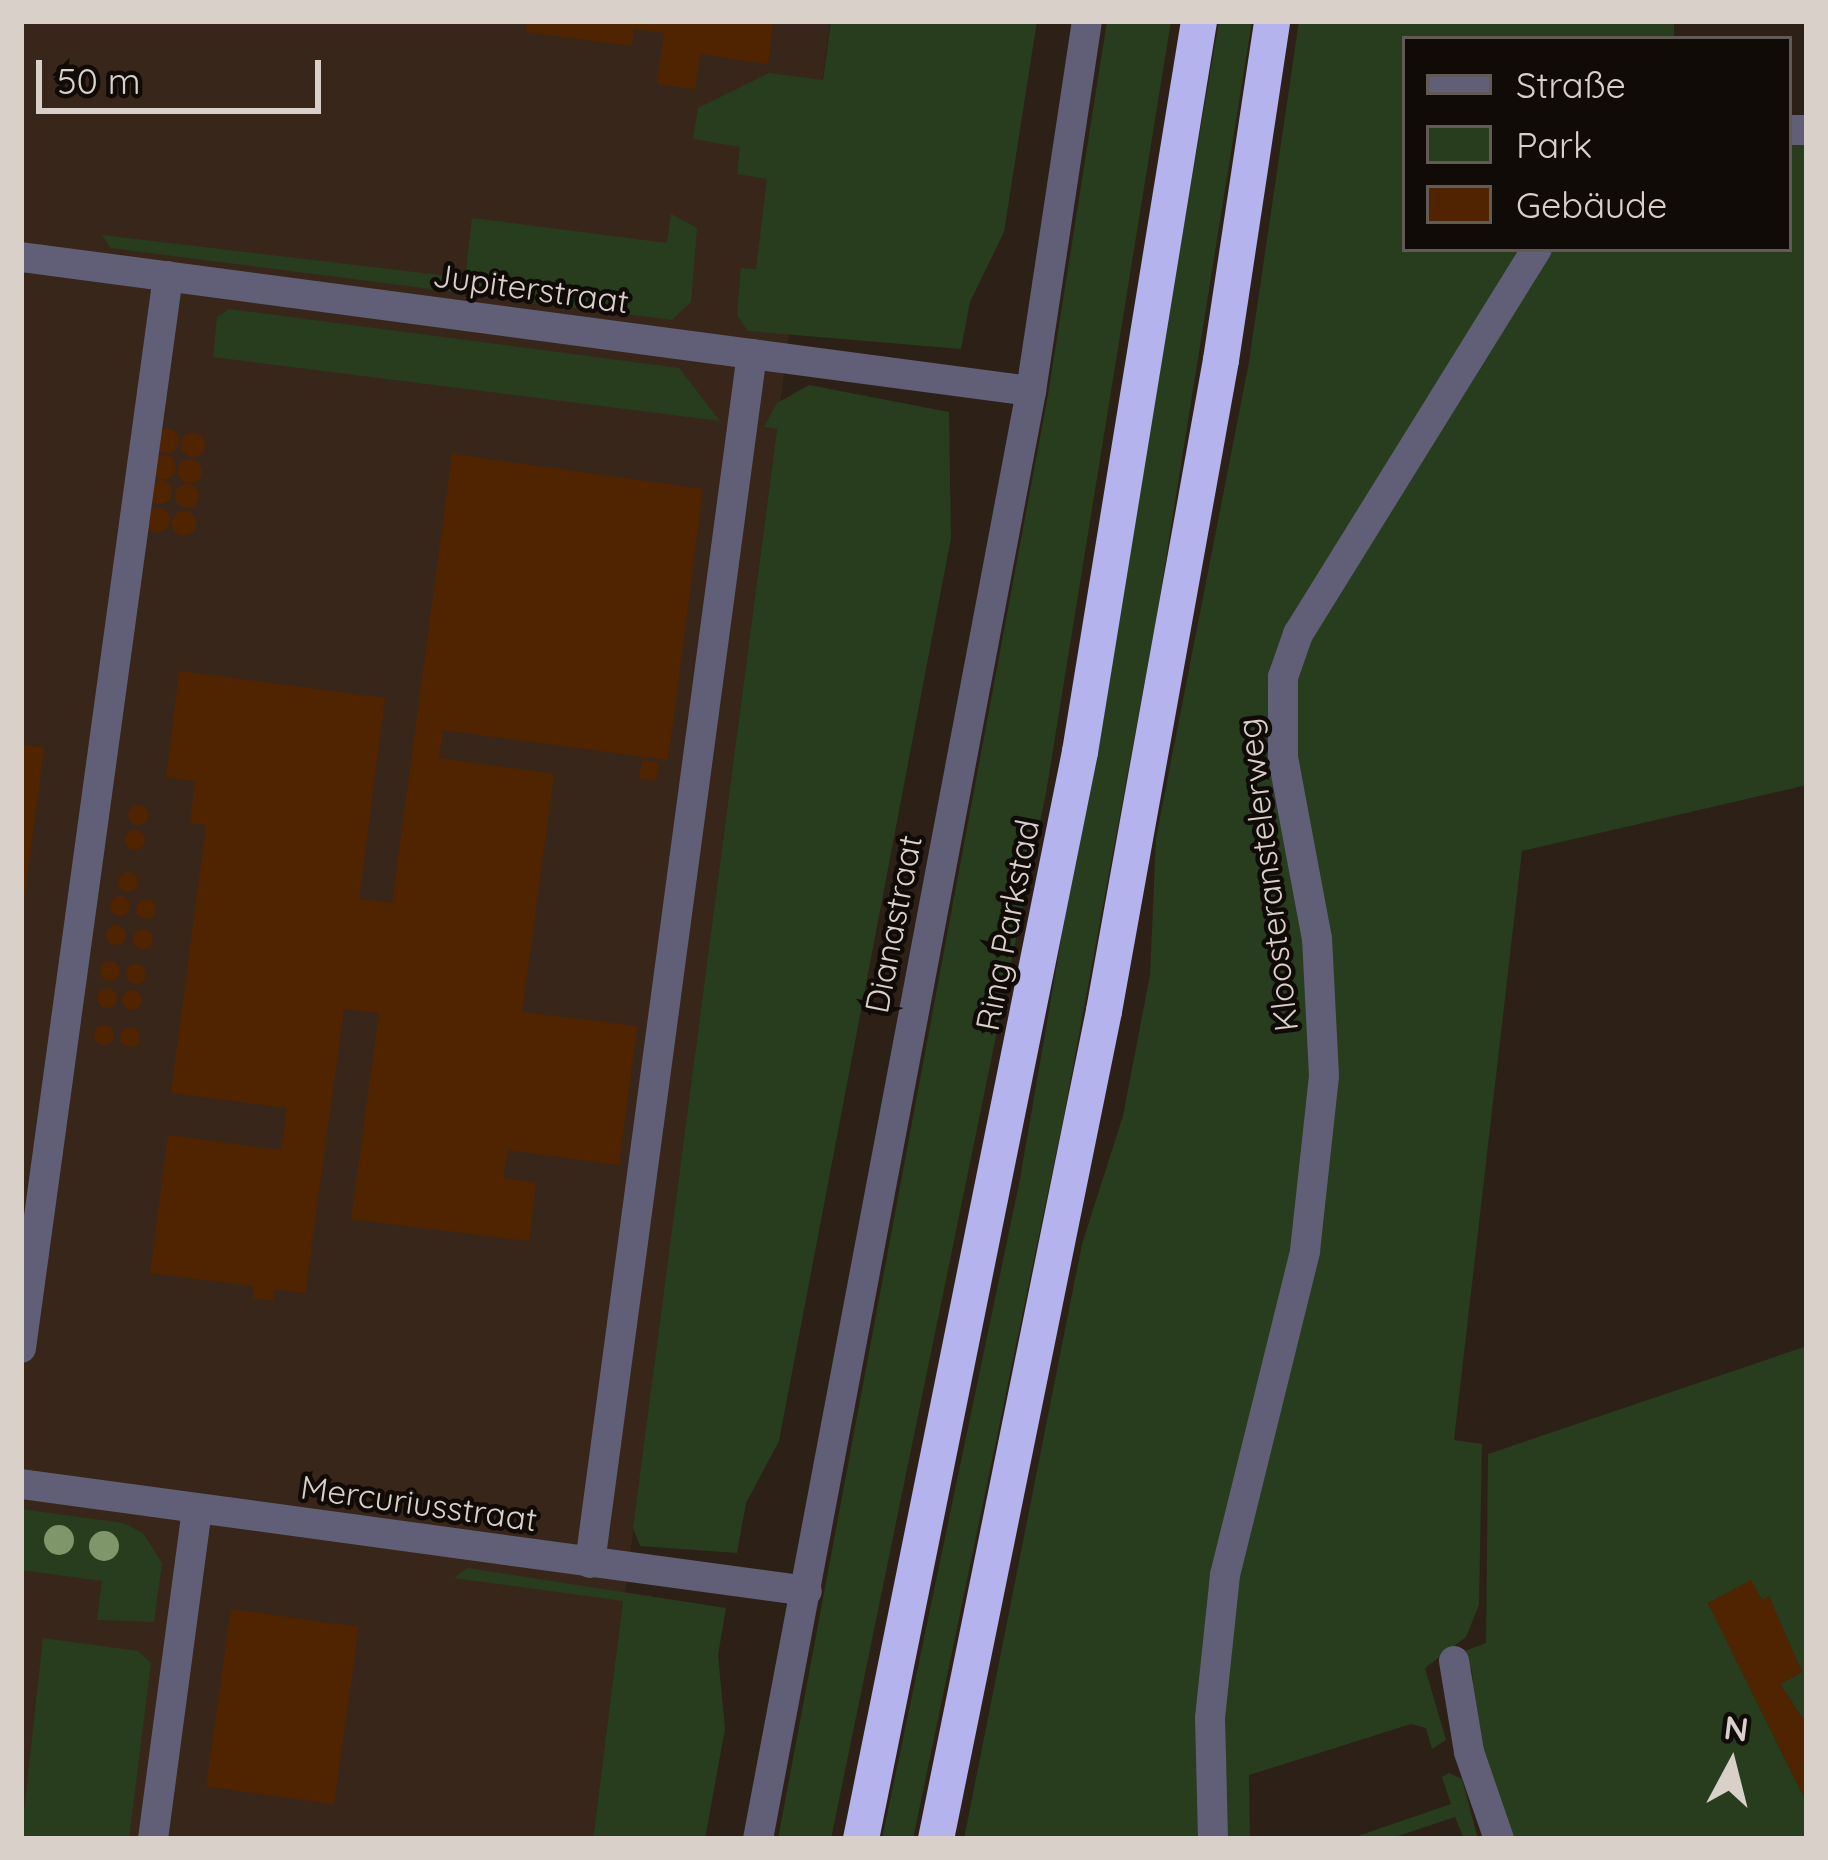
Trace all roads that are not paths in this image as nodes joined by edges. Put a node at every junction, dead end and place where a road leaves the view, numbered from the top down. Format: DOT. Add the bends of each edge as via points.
graph roads {
  1 [pos="1087,21"];
  2 [pos="1198,21"];
  3 [pos="1271,21"];
  4 [pos="1535,252"];
  5 [pos="21,257"];
  6 [pos="168,276"];
  7 [pos="752,354"];
  8 [pos="1031,391"];
  9 [pos="21,1348"];
  10 [pos="21,1484"];
  11 [pos="197,1509"];
  12 [pos="590,1563"];
  13 [pos="807,1591"];
  14 [pos="1454,1661"];
  15 [pos="153,1839"];
  16 [pos="758,1839"];
  17 [pos="861,1839"];
  18 [pos="936,1839"];
  19 [pos="1213,1839"];
  20 [pos="1499,1839"];
  1 -- 8 [label="street, Dianastraat"];
  2 -- 17 [label="highway, Ring Parkstad" via="1080,752"];
  3 -- 18 [label="highway" via="1221,360 1104,1011"];
  4 -- 19 [label="street, Kloosteranstelerweg" via="1298,634 1283,677 1283,758 1317,940 1324,1076 1305,1251 1225,1575 1210,1718"];
  5 -- 6 [label="street, Jupiterstraat"];
  6 -- 7 [label="street, Jupiterstraat"];
  6 -- 9 [label="street"];
  7 -- 8 [label="street, Jupiterstraat"];
  7 -- 12 [label="street"];
  8 -- 13 [label="street, Dianastraat"];
  10 -- 11 [label="street, Mercuriusstraat"];
  11 -- 12 [label="street, Mercuriusstraat"];
  11 -- 15 [label="street"];
  12 -- 13 [label="street, Mercuriusstraat"];
  13 -- 16 [label="street, Dianastraat"];
  14 -- 20 [label="street" via="1469,1752"];
}
